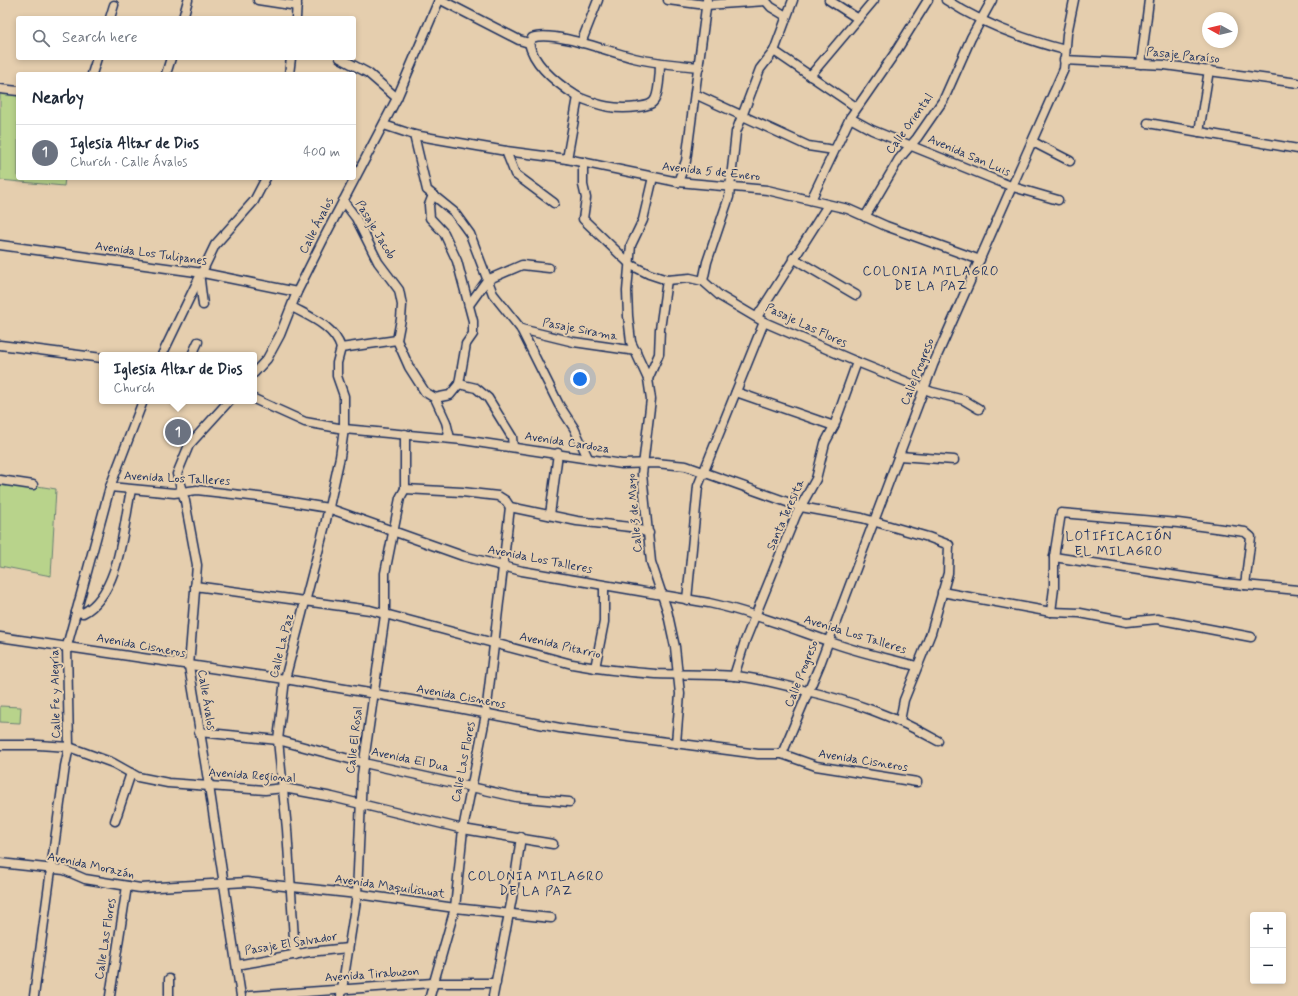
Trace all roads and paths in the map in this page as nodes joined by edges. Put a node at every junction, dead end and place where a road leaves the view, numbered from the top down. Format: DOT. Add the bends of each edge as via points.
graph roads {
  1 [pos="188,0"];
  2 [pos="258,0"];
  3 [pos="440,0"];
  4 [pos="598,0"];
  5 [pos="668,0"];
  6 [pos="765,0"];
  7 [pos="793,0"];
  8 [pos="829,0"];
  9 [pos="874,0"];
  10 [pos="928,0"];
  11 [pos="946,0"];
  12 [pos="992,0"];
  13 [pos="1074,0"];
  14 [pos="1149,0"];
  15 [pos="297,3"];
  16 [pos="706,3"];
  17 [pos="114,4"];
  18 [pos="111,16"];
  19 [pos="184,16"];
  20 [pos="296,16"];
  21 [pos="786,16"];
  22 [pos="857,18"];
  23 [pos="982,21"];
  24 [pos="529,43"];
  25 [pos="581,43"];
  26 [pos="1065,50"];
  27 [pos="774,51"];
  28 [pos="96,60"];
  29 [pos="170,60"];
  30 [pos="292,60"];
  31 [pos="344,60"];
  32 [pos="1064,60"];
  33 [pos="660,63"];
  34 [pos="1141,64"];
  35 [pos="699,67"];
  36 [pos="1209,70"];
  37 [pos="93,72"];
  38 [pos="167,72"];
  39 [pos="289,72"];
  40 [pos="810,76"];
  41 [pos="1298,83"];
  42 [pos="0,89"];
  43 [pos="16,91"];
  44 [pos="695,94"];
  45 [pos="578,97"];
  46 [pos="396,98"];
  47 [pos="856,107"];
  48 [pos="742,116"];
  49 [pos="850,118"];
  50 [pos="1148,123"];
  51 [pos="384,125"];
  52 [pos="1199,132"];
  53 [pos="414,135"];
  54 [pos="1032,142"];
  55 [pos="911,145"];
  56 [pos="1298,149"];
  57 [pos="834,150"];
  58 [pos="506,151"];
  59 [pos="568,159"];
  60 [pos="1070,161"];
  61 [pos="583,162"];
  62 [pos="356,177"];
  63 [pos="653,177"];
  64 [pos="265,180"];
  65 [pos="354,180"];
  66 [pos="678,182"];
  67 [pos="730,187"];
  68 [pos="1013,187"];
  69 [pos="433,195"];
  70 [pos="811,200"];
  71 [pos="1058,200"];
  72 [pos="343,201"];
  73 [pos="554,204"];
  74 [pos="828,205"];
  75 [pos="865,217"];
  76 [pos="0,245"];
  77 [pos="793,258"];
  78 [pos="980,260"];
  79 [pos="629,264"];
  80 [pos="550,268"];
  81 [pos="201,276"];
  82 [pos="487,280"];
  83 [pos="667,280"];
  84 [pos="703,281"];
  85 [pos="298,292"];
  86 [pos="856,295"];
  87 [pos="203,305"];
  88 [pos="469,305"];
  89 [pos="292,307"];
  90 [pos="756,317"];
  91 [pos="764,322"];
  92 [pos="521,329"];
  93 [pos="397,340"];
  94 [pos="198,342"];
  95 [pos="0,345"];
  96 [pos="343,347"];
  97 [pos="636,351"];
  98 [pos="163,352"];
  99 [pos="193,352"];
  100 [pos="99,358"];
  101 [pos="857,362"];
  102 [pos="257,370"];
  103 [pos="648,379"];
  104 [pos="459,384"];
  105 [pos="924,388"];
  106 [pos="736,392"];
  107 [pos="435,398"];
  108 [pos="257,400"];
  109 [pos="142,404"];
  110 [pos="226,404"];
  111 [pos="979,409"];
  112 [pos="834,426"];
  113 [pos="344,429"];
  114 [pos="405,434"];
  115 [pos="450,438"];
  116 [pos="513,446"];
  117 [pos="558,453"];
  118 [pos="899,456"];
  119 [pos="588,458"];
  120 [pos="954,460"];
  121 [pos="644,463"];
  122 [pos="703,473"];
  123 [pos="0,480"];
  124 [pos="34,485"];
  125 [pos="110,487"];
  126 [pos="405,489"];
  127 [pos="131,490"];
  128 [pos="182,492"];
  129 [pos="510,507"];
  130 [pos="801,507"];
  131 [pos="328,508"];
  132 [pos="550,515"];
  133 [pos="874,522"];
  134 [pos="392,529"];
  135 [pos="649,533"];
  136 [pos="1054,558"];
  137 [pos="504,566"];
  138 [pos="1245,585"];
  139 [pos="195,586"];
  140 [pos="604,586"];
  141 [pos="1298,590"];
  142 [pos="942,592"];
  143 [pos="662,596"];
  144 [pos="687,600"];
  145 [pos="306,601"];
  146 [pos="76,612"];
  147 [pos="1051,612"];
  148 [pos="385,615"];
  149 [pos="756,616"];
  150 [pos="0,637"];
  151 [pos="1251,637"];
  152 [pos="495,642"];
  153 [pos="829,642"];
  154 [pos="67,646"];
  155 [pos="189,666"];
  156 [pos="916,666"];
  157 [pos="595,668"];
  158 [pos="678,675"];
  159 [pos="734,676"];
  160 [pos="285,679"];
  161 [pos="809,691"];
  162 [pos="373,695"];
  163 [pos="486,714"];
  164 [pos="900,721"];
  165 [pos="199,732"];
  166 [pos="278,740"];
  167 [pos="938,741"];
  168 [pos="676,743"];
  169 [pos="0,745"];
  170 [pos="69,747"];
  171 [pos="782,754"];
  172 [pos="364,763"];
  173 [pos="131,773"];
  174 [pos="917,782"];
  175 [pos="209,786"];
  176 [pos="472,786"];
  177 [pos="284,788"];
  178 [pos="569,802"];
  179 [pos="361,805"];
  180 [pos="115,821"];
  181 [pos="463,829"];
  182 [pos="521,837"];
  183 [pos="553,844"];
  184 [pos="0,863"];
  185 [pos="51,869"];
  186 [pos="225,883"];
  187 [pos="127,886"];
  188 [pos="291,886"];
  189 [pos="357,894"];
  190 [pos="455,908"];
  191 [pos="509,913"];
  192 [pos="551,918"];
  193 [pos="348,948"];
  194 [pos="295,955"];
  195 [pos="237,965"];
  196 [pos="169,979"];
  197 [pos="496,982"];
  198 [pos="433,983"];
  199 [pos="341,993"];
  200 [pos="34,996"];
  201 [pos="110,996"];
  202 [pos="169,996"];
  203 [pos="241,996"];
  204 [pos="250,996"];
  205 [pos="430,996"];
  206 [pos="493,996"];
  1 -- 19 [label="street"];
  2 -- 15 [label="street"];
  3 -- 24 [label="street"];
  3 -- 46 [label="street, Calle Ávalos"];
  4 -- 25 [label="street"];
  5 -- 16 [label="street"];
  6 -- 16 [label="street"];
  6 -- 21 [label="street"];
  7 -- 21 [label="street"];
  8 -- 22 [label="street"];
  9 -- 22 [label="street"];
  10 -- 47 [label="street" via="895,53"];
  11 -- 23 [label="street"];
  12 -- 23 [label="street, Calle Oriental"];
  13 -- 26 [label="street, Calle Progreso"];
  14 -- 34 [label="street"];
  15 -- 20 [label="street"];
  16 -- 35 [label="street"];
  17 -- 18 [label="street"];
  21 -- 27 [label="street"];
  22 -- 40 [label="street"];
  23 -- 26 [label="street" via="1027,40"];
  23 -- 55 [label="street, Calle Oriental" via="971,38 944,99"];
  24 -- 25 [label="street" via="532,38 539,35"];
  24 -- 45 [label="street" via="535,60"];
  25 -- 33 [label="street"];
  26 -- 32 [label="street, Calle Progreso"];
  27 -- 40 [label="street"];
  27 -- 48 [label="street" via="760,69"];
  28 -- 37 [label="street"];
  29 -- 38 [label="street"];
  30 -- 39 [label="street"];
  31 -- 46 [label="street" via="368,73"];
  32 -- 34 [label="street, Pasaje Paraíso"];
  32 -- 54 [label="street, Calle Progreso" via="1064,69"];
  33 -- 35 [label="street"];
  33 -- 45 [label="street" via="656,96 654,102 648,105 621,109"];
  34 -- 36 [label="street, Pasaje Paraíso"];
  35 -- 44 [label="street"];
  36 -- 41 [label="street, Pasaje Paraíso"];
  36 -- 52 [label="street"];
  40 -- 47 [label="street"];
  42 -- 43 [label="street"];
  44 -- 48 [label="street"];
  44 -- 66 [label="street" via="686,161"];
  45 -- 59 [label="street"];
  46 -- 51 [label="street, Calle Ávalos"];
  47 -- 49 [label="street"];
  48 -- 57 [label="street" via="808,146"];
  48 -- 67 [label="street" via="736,132"];
  49 -- 55 [label="street, Avenida San Luis" via="872,130"];
  49 -- 57 [label="street"];
  50 -- 52 [label="street"];
  51 -- 53 [label="street, Avenida 5 de Enero"];
  51 -- 62 [label="street, Calle Ávalos"];
  52 -- 56 [label="street"];
  53 -- 58 [label="street, Avenida 5 de Enero"];
  53 -- 69 [label="street" via="427,190"];
  54 -- 60 [label="street"];
  54 -- 68 [label="street, Calle Progreso"];
  55 -- 68 [label="street, Avenida San Luis"];
  55 -- 75 [label="street, Calle Oriental" via="899,159"];
  57 -- 70 [label="street"];
  58 -- 59 [label="street, Avenida 5 de Enero"];
  58 -- 73 [label="street" via="515,174"];
  59 -- 61 [label="street, Avenida 5 de Enero"];
  61 -- 63 [label="street, Avenida 5 de Enero"];
  61 -- 79 [label="street" via="586,198 583,219"];
  63 -- 66 [label="street, Avenida 5 de Enero"];
  63 -- 79 [label="street, Calle 3 de Mayo" via="643,220 631,245"];
  64 -- 81 [label="street" via="254,201 215,245"];
  65 -- 72 [label="street, Calle Ávalos"];
  66 -- 67 [label="street, Avenida 5 de Enero"];
  67 -- 70 [label="street, Avenida 5 de Enero" via="767,190"];
  67 -- 84 [label="street"];
  68 -- 71 [label="street, Avenida San Luis"];
  68 -- 78 [label="street, Calle Progreso"];
  69 -- 82 [label="street" via="454,212 470,234"];
  69 -- 88 [label="street" via="429,206 430,218 451,245"];
  70 -- 74 [label="street, Avenida 5 de Enero"];
  72 -- 85 [label="street, Calle Ávalos"];
  72 -- 93 [label="street, Pasaje Jacob" via="356,218 378,262 399,290 402,305"];
  74 -- 75 [label="street, Avenida 5 de Enero" via="848,209"];
  74 -- 77 [label="street"];
  75 -- 78 [label="street, Avenida 5 de Enero"];
  76 -- 81 [label="street, Avenida Los Tulipanes"];
  77 -- 86 [label="street"];
  77 -- 90 [label="street"];
  78 -- 105 [label="street, Calle Progreso"];
  79 -- 83 [label="street"];
  79 -- 97 [label="street, Calle 3 de Mayo" via="628,316 631,342"];
  80 -- 82 [label="street" via="522,266"];
  81 -- 85 [label="street, Avenida Los Tulipanes"];
  81 -- 87 [label="street"];
  81 -- 98 [label="street"];
  82 -- 88 [label="street"];
  82 -- 92 [label="street" via="493,294"];
  83 -- 84 [label="street" via="690,278"];
  83 -- 103 [label="street" via="660,328 660,354"];
  84 -- 90 [label="street, Pasaje Las Flores" via="720,296"];
  85 -- 89 [label="street, Calle Ávalos"];
  88 -- 104 [label="street" via="473,334 466,344"];
  89 -- 96 [label="street" via="326,327"];
  89 -- 102 [label="street, Calle Ávalos" via="267,359"];
  90 -- 91 [label="street, Pasaje Las Flores"];
  91 -- 101 [label="street, Pasaje Las Flores"];
  91 -- 106 [label="street"];
  92 -- 97 [label="street, Pasaje Sirama" via="568,341"];
  92 -- 119 [label="street"];
  93 -- 96 [label="street"];
  93 -- 107 [label="street" via="408,367 425,392"];
  94 -- 99 [label="street"];
  95 -- 100 [label="street"];
  96 -- 113 [label="street, Calle La Paz" via="337,363 337,376 344,396"];
  97 -- 103 [label="street, Calle 3 de Mayo"];
  101 -- 105 [label="street, Pasaje Las Flores"];
  101 -- 112 [label="street, Santa Teresita"];
  103 -- 121 [label="street, Calle 3 de Mayo" via="651,399"];
  104 -- 107 [label="street" via="450,395"];
  104 -- 116 [label="street" via="476,388 488,398 512,437"];
  105 -- 111 [label="street, Pasaje Las Flores" via="964,400"];
  105 -- 118 [label="street, Calle Progreso"];
  106 -- 112 [label="street"];
  106 -- 122 [label="street"];
  107 -- 115 [label="street"];
  108 -- 113 [label="street, Avenida Cardoza" via="305,422"];
  109 -- 125 [label="street, Calle Fe y Alegría"];
  110 -- 128 [label="street, Calle Ávalos" via="189,446 177,474"];
  112 -- 130 [label="street, Santa Teresita" via="825,443 816,479"];
  113 -- 114 [label="street, Avenida Cardoza"];
  113 -- 131 [label="street, Calle La Paz"];
  114 -- 115 [label="street, Avenida Cardoza"];
  114 -- 126 [label="street"];
  115 -- 116 [label="street, Avenida Cardoza"];
  116 -- 117 [label="street, Avenida Cardoza"];
  117 -- 119 [label="street, Avenida Cardoza"];
  117 -- 132 [label="street"];
  118 -- 120 [label="street"];
  118 -- 133 [label="street, Calle Progreso"];
  119 -- 121 [label="street, Avenida Cardoza" via="622,464"];
  121 -- 122 [label="street, Avenida Cardoza" via="686,466"];
  121 -- 135 [label="street, Calle 3 de Mayo" via="642,474"];
  122 -- 130 [label="street, Avenida Cardoza"];
  122 -- 144 [label="street" via="698,486"];
  123 -- 124 [label="street"];
  125 -- 127 [label="street, Avenida Los Talleres"];
  125 -- 146 [label="street, Calle Fe y Alegría"];
  126 -- 129 [label="street" via="498,496"];
  126 -- 134 [label="street, Calle El Rosal"];
  127 -- 128 [label="street, Avenida Los Talleres"];
  127 -- 146 [label="street" via="120,551 109,585 93,608 83,614"];
  128 -- 131 [label="street, Avenida Los Talleres" via="204,491"];
  128 -- 139 [label="street, Calle Ávalos" via="198,565"];
  129 -- 132 [label="street"];
  129 -- 137 [label="street, Calle Las Flores"];
  130 -- 133 [label="street, Avenida Cardoza"];
  130 -- 149 [label="street, Santa Teresita"];
  131 -- 134 [label="street, Avenida Los Talleres"];
  131 -- 145 [label="street, Calle La Paz"];
  132 -- 135 [label="street" via="622,526"];
  133 -- 142 [label="street, Avenida Cardoza" via="950,545 948,573"];
  133 -- 153 [label="street, Calle Progreso"];
  134 -- 137 [label="street, Avenida Los Talleres" via="463,556"];
  134 -- 148 [label="street, Calle El Rosal" via="386,573"];
  135 -- 143 [label="street, Calle 3 de Mayo" via="651,562"];
  136 -- 138 [label="street"];
  136 -- 138 [label="street" via="1061,513 1178,523 1245,532 1251,537"];
  136 -- 147 [label="street"];
  137 -- 140 [label="street, Avenida Los Talleres"];
  137 -- 152 [label="street, Calle Las Flores"];
  138 -- 141 [label="street"];
  139 -- 145 [label="street, Avenida Pitarrio"];
  139 -- 155 [label="street, Calle Ávalos"];
  140 -- 143 [label="street, Avenida Los Talleres"];
  140 -- 157 [label="street" via="604,622"];
  142 -- 147 [label="street"];
  142 -- 156 [label="street" via="931,633"];
  143 -- 144 [label="street, Avenida Los Talleres"];
  143 -- 158 [label="street, Calle 3 de Mayo" via="675,648"];
  144 -- 149 [label="street, Avenida Los Talleres"];
  145 -- 148 [label="street, Avenida Pitarrio" via="370,610"];
  145 -- 160 [label="street, Calle La Paz"];
  146 -- 154 [label="street, Calle Fe y Alegría"];
  147 -- 151 [label="street" via="1080,613 1127,622 1157,619"];
  148 -- 152 [label="street, Avenida Pitarrio"];
  148 -- 162 [label="street, Calle El Rosal"];
  149 -- 153 [label="street, Avenida Los Talleres"];
  149 -- 159 [label="street, Santa Teresita"];
  150 -- 154 [label="street, Avenida Cisneros"];
  152 -- 157 [label="street, Avenida Pitarrio"];
  152 -- 163 [label="street, Calle Las Flores"];
  153 -- 156 [label="street, Avenida Los Talleres"];
  153 -- 161 [label="street, Calle Progreso"];
  154 -- 155 [label="street, Avenida Cisneros"];
  154 -- 170 [label="street, Calle Fe y Alegría"];
  155 -- 160 [label="street, Avenida Cisneros"];
  155 -- 165 [label="street, Calle Ávalos"];
  156 -- 164 [label="street" via="904,700"];
  157 -- 158 [label="street, Avenida Pitarrio"];
  158 -- 159 [label="street, Avenida Pitarrio"];
  158 -- 168 [label="street, Calle 3 de Mayo" via="680,694"];
  159 -- 161 [label="street, Avenida Pitarrio"];
  160 -- 162 [label="street, Avenida Cisneros"];
  160 -- 166 [label="street, Calle La Paz"];
  161 -- 164 [label="street, Avenida Pitarrio" via="877,710"];
  161 -- 171 [label="street, Calle Progreso"];
  162 -- 163 [label="street, Avenida Cisneros"];
  162 -- 172 [label="street, Calle El Rosal"];
  163 -- 168 [label="street, Avenida Cisneros" via="560,728"];
  163 -- 176 [label="street, Calle Las Flores"];
  164 -- 167 [label="street, Avenida Pitarrio"];
  165 -- 166 [label="street, Avenida El Dua"];
  165 -- 175 [label="street, Calle Ávalos"];
  166 -- 172 [label="street, Avenida El Dua"];
  166 -- 177 [label="street, Calle La Paz"];
  168 -- 171 [label="street, Avenida Cisneros" via="758,754"];
  169 -- 170 [label="street, Avenida Regional"];
  170 -- 173 [label="street, Avenida Regional" via="113,763"];
  170 -- 185 [label="street, Calle Fe y Alegría"];
  171 -- 174 [label="street, Avenida Cisneros" via="816,766"];
  172 -- 176 [label="street, Avenida El Dua"];
  172 -- 179 [label="street, Calle El Rosal"];
  173 -- 175 [label="street, Avenida Regional" via="168,783"];
  173 -- 180 [label="street"];
  175 -- 177 [label="street, Avenida Regional" via="265,790"];
  175 -- 186 [label="street, Calle Ávalos"];
  176 -- 178 [label="street, Avenida El Dua" via="516,797"];
  176 -- 181 [label="street, Calle Las Flores"];
  177 -- 179 [label="street, Avenida Regional" via="332,796"];
  177 -- 188 [label="street, Calle La Paz"];
  179 -- 181 [label="street, Avenida Regional"];
  179 -- 189 [label="street, Calle El Rosal"];
  181 -- 182 [label="street, Avenida Regional"];
  181 -- 190 [label="street, Calle Las Flores"];
  182 -- 183 [label="street, Avenida Regional"];
  182 -- 191 [label="street"];
  184 -- 185 [label="street, Avenida Morazán"];
  185 -- 187 [label="street, Avenida Morazán" via="64,870 85,879"];
  185 -- 200 [label="street, Calle Fe y Alegría"];
  186 -- 187 [label="street, Avenida Morazán" via="140,888"];
  186 -- 188 [label="street, Avenida Maquilishuat"];
  186 -- 195 [label="street, Calle Ávalos"];
  187 -- 201 [label="street, Calle Las Flores"];
  188 -- 189 [label="street, Avenida Maquilishuat"];
  188 -- 194 [label="street, Calle La Paz"];
  189 -- 190 [label="street, Avenida Maquilishuat"];
  189 -- 193 [label="street, Calle El Rosal"];
  190 -- 191 [label="street, Avenida Maquilishuat"];
  190 -- 198 [label="street, Calle Las Flores"];
  191 -- 192 [label="street, Avenida Maquilishuat"];
  191 -- 197 [label="street"];
  193 -- 194 [label="street, Pasaje El Salvador"];
  193 -- 199 [label="street, Calle El Rosal"];
  194 -- 195 [label="street, Pasaje El Salvador"];
  195 -- 203 [label="street, Calle Ávalos"];
  196 -- 202 [label="street"];
  197 -- 198 [label="street, Avenida Tirabuzon"];
  197 -- 206 [label="street"];
  198 -- 199 [label="street, Avenida Tirabuzon"];
  198 -- 205 [label="street, Calle Las Flores"];
  199 -- 204 [label="street, Avenida Tirabuzon"];
}
